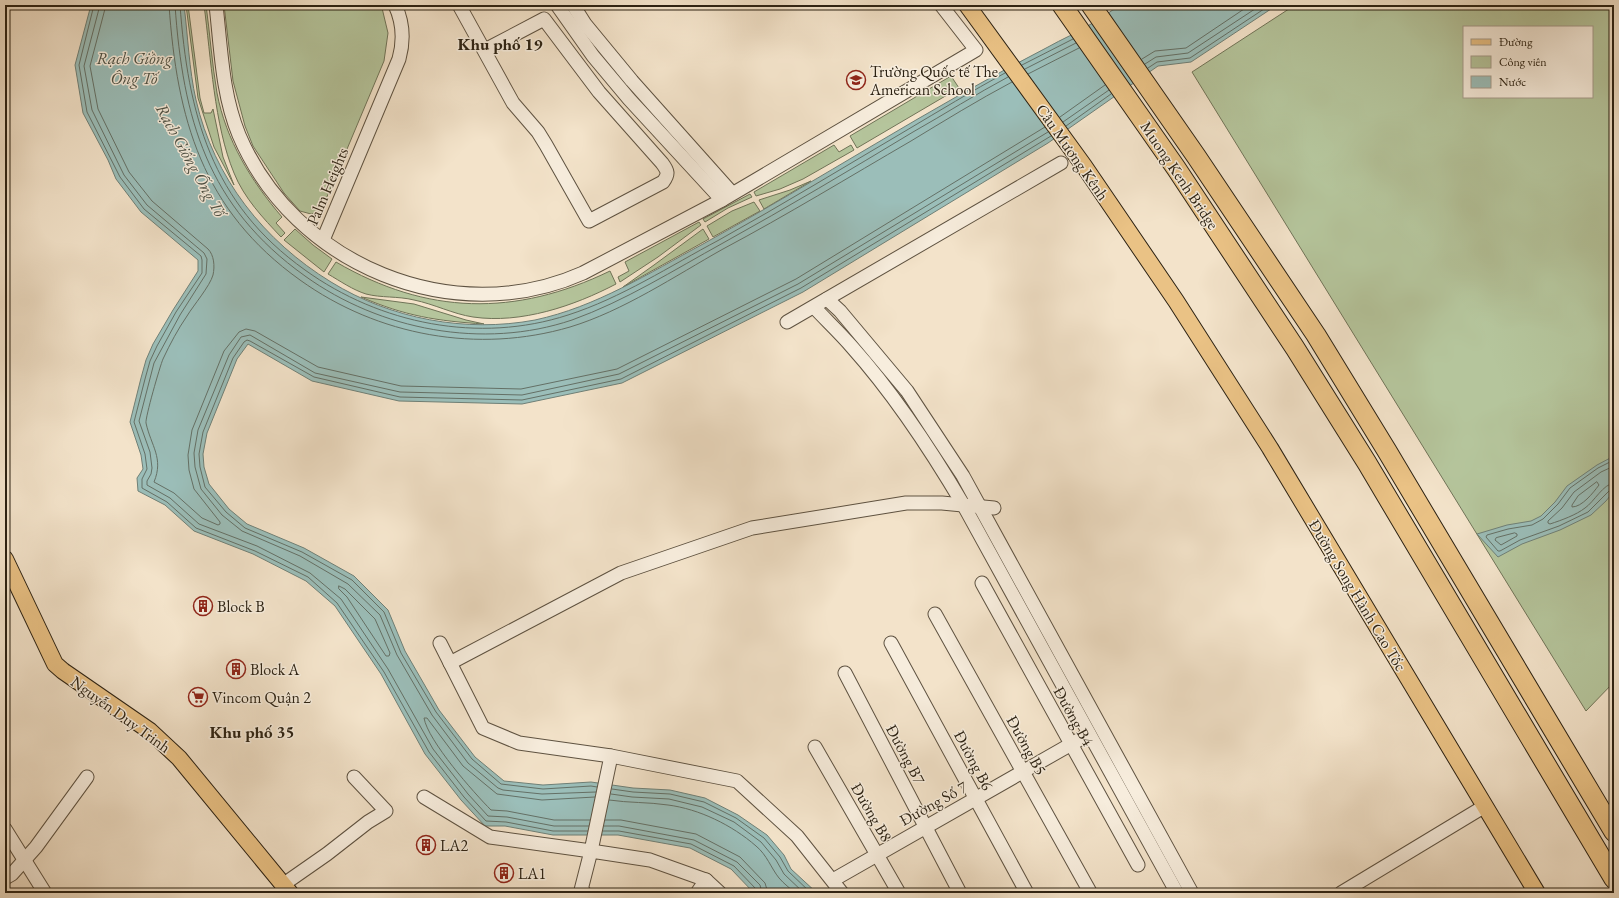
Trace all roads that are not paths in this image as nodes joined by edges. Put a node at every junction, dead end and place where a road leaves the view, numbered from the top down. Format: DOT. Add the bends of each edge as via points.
graph roads {
  1 [pos="216,5"];
  2 [pos="395,5"];
  3 [pos="459,5"];
  4 [pos="557,5"];
  5 [pos="573,5"];
  6 [pos="941,5"];
  7 [pos="966,5"];
  8 [pos="1062,5"];
  9 [pos="1091,5"];
  10 [pos="485,50"];
  11 [pos="1061,163"];
  12 [pos="727,197"];
  13 [pos="322,240"];
  14 [pos="827,299"];
  15 [pos="1176,301"];
  16 [pos="814,307"];
  17 [pos="787,322"];
  18 [pos="964,506"];
  19 [pos="980,508"];
  20 [pos="994,508"];
  21 [pos="7,569"];
  22 [pos="982,583"];
  23 [pos="935,614"];
  24 [pos="440,643"];
  25 [pos="891,643"];
  26 [pos="450,663"];
  27 [pos="845,673"];
  28 [pos="1089,734"];
  29 [pos="1071,745"];
  30 [pos="815,747"];
  31 [pos="611,756"];
  32 [pos="1023,772"];
  33 [pos="87,777"];
  34 [pos="354,777"];
  35 [pos="424,797"];
  36 [pos="976,799"];
  37 [pos="1485,806"];
  38 [pos="926,827"];
  39 [pos="5,829"];
  40 [pos="1614,832"];
  41 [pos="591,851"];
  42 [pos="877,855"];
  43 [pos="24,860"];
  44 [pos="1138,865"];
  45 [pos="5,878"];
  46 [pos="1614,879"];
  47 [pos="706,880"];
  48 [pos="833,880"];
  49 [pos="287,888"];
  50 [pos="581,892"];
  51 [pos="1090,892"];
  52 [pos="45,893"];
  53 [pos="697,893"];
  54 [pos="720,893"];
  55 [pos="842,893"];
  56 [pos="899,893"];
  57 [pos="960,893"];
  58 [pos="1027,893"];
  59 [pos="1177,893"];
  60 [pos="1192,893"];
  61 [pos="1341,893"];
  62 [pos="1536,893"];
  1 -- 13 [label="street, Palm Heights" via="227,97 243,144 258,171 277,196 293,215"];
  2 -- 13 [label="street, Palm Heights" via="400,17 402,34 399,59"];
  3 -- 10 [label="street"];
  4 -- 12 [label="street" via="593,56 625,94"];
  5 -- 12 [label="street" via="585,24"];
  6 -- 12 [label="street" via="976,50"];
  7 -- 15 [label="main road, Cầu Mương Kênh" via="1084,166"];
  8 -- 46 [label="highway, Muong Kenh Bridge" via="1176,168 1295,348 1367,463"];
  9 -- 40 [label="highway, Muong Kenh Bridge" via="1316,335 1388,451"];
  10 -- 10 [label="street" via="512,103 538,132 589,221 663,182 667,176 667,169 599,92 544,20"];
  11 -- 14 [label="street"];
  12 -- 13 [label="street" via="573,277 535,288 500,294 449,292 406,283 360,264"];
  14 -- 16 [label="street"];
  14 -- 19 [label="street" via="870,345 907,391"];
  15 -- 37 [label="main road, Đường Song Hành Cao Tốc" via="1270,448"];
  16 -- 17 [label="street"];
  16 -- 18 [label="street" via="890,393"];
  18 -- 19 [label="street"];
  18 -- 26 [label="street" via="906,503 752,528 621,573"];
  18 -- 28 [label="street"];
  19 -- 20 [label="street"];
  19 -- 60 [label="street"];
  21 -- 49 [label="main road, Nguyễn Duy Trinh" via="55,664 150,731 179,758"];
  22 -- 29 [label="street, Đường B4"];
  23 -- 32 [label="street, Đường B5"];
  24 -- 26 [label="street"];
  25 -- 36 [label="street, Đường B6"];
  26 -- 31 [label="street" via="483,728 519,743"];
  27 -- 38 [label="street, Đường B7"];
  28 -- 29 [label="street, Đường Số 7"];
  28 -- 59 [label="street"];
  29 -- 32 [label="street, Đường Số 7"];
  29 -- 44 [label="street, Đường B4"];
  30 -- 42 [label="street, Đường B8"];
  31 -- 41 [label="street"];
  31 -- 48 [label="street" via="736,781 798,836"];
  32 -- 36 [label="street, Đường Số 7"];
  32 -- 51 [label="street, Đường B5"];
  33 -- 43 [label="street"];
  34 -- 49 [label="street" via="386,811 368,822"];
  35 -- 41 [label="street" via="490,837"];
  36 -- 38 [label="street, Đường Số 7"];
  36 -- 58 [label="street, Đường B6"];
  37 -- 61 [label="street"];
  37 -- 62 [label="main road, Đường Song Hành Cao Tốc"];
  38 -- 42 [label="street, Đường Số 7"];
  38 -- 57 [label="street, Đường B7"];
  39 -- 43 [label="street"];
  41 -- 47 [label="street" via="650,860"];
  41 -- 50 [label="street"];
  42 -- 48 [label="street, Đường Số 7"];
  42 -- 56 [label="street, Đường B8"];
  43 -- 45 [label="street"];
  43 -- 52 [label="street"];
  47 -- 53 [label="street"];
  47 -- 54 [label="street"];
  48 -- 55 [label="street"];
}
